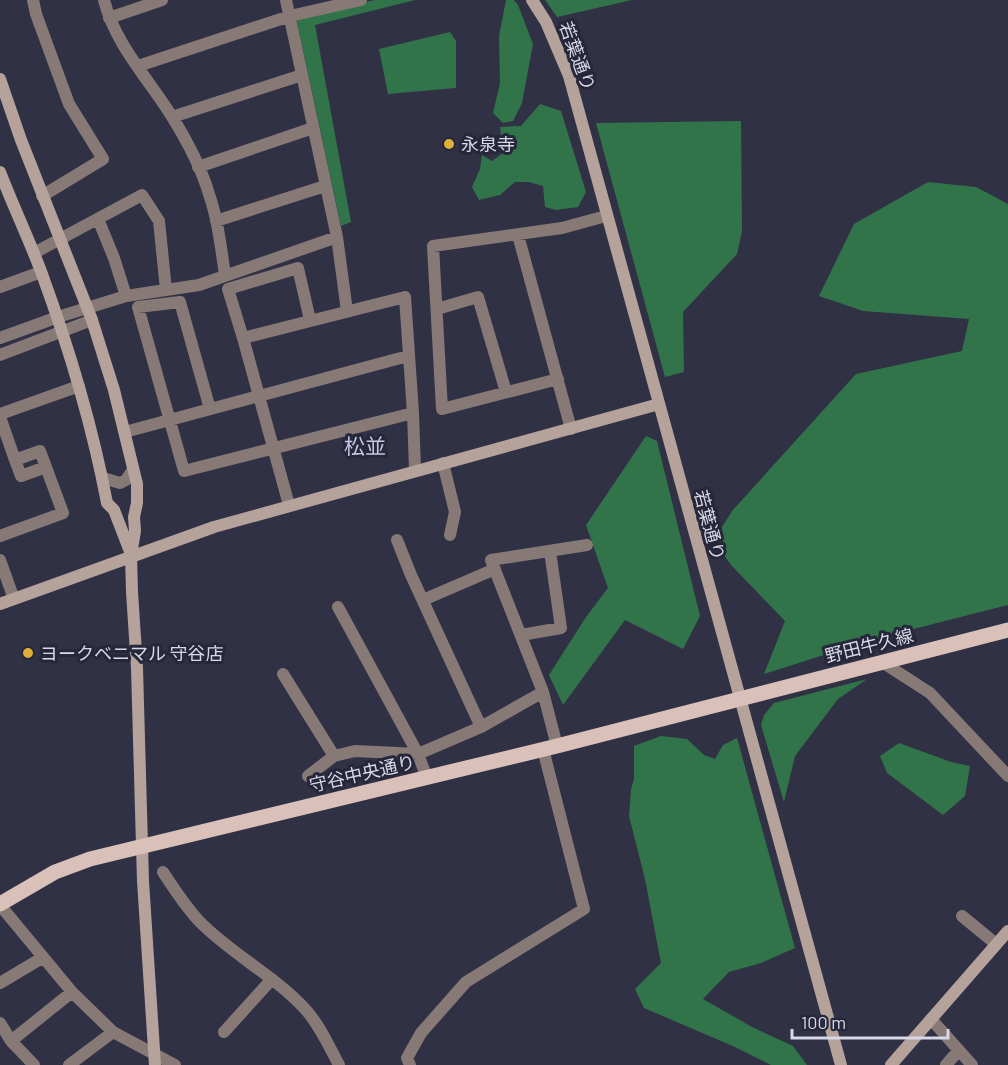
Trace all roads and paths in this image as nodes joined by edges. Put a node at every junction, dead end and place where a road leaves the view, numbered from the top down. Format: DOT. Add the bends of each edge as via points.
graph roads {
  1 [pos="33,0"];
  2 [pos="104,0"];
  3 [pos="162,0"];
  4 [pos="286,0"];
  5 [pos="361,0"];
  6 [pos="532,0"];
  7 [pos="290,16"];
  8 [pos="109,18"];
  9 [pos="138,66"];
  10 [pos="302,75"];
  11 [pos="0,79"];
  12 [pos="172,117"];
  13 [pos="313,128"];
  14 [pos="198,166"];
  15 [pos="0,172"];
  16 [pos="325,186"];
  17 [pos="42,196"];
  18 [pos="606,216"];
  19 [pos="98,219"];
  20 [pos="216,221"];
  21 [pos="518,235"];
  22 [pos="337,237"];
  23 [pos="60,239"];
  24 [pos="34,253"];
  25 [pos="41,272"];
  26 [pos="225,275"];
  27 [pos="0,287"];
  28 [pos="166,290"];
  29 [pos="126,296"];
  30 [pos="87,308"];
  31 [pos="436,309"];
  32 [pos="347,311"];
  33 [pos="58,317"];
  34 [pos="92,320"];
  35 [pos="310,320"];
  36 [pos="63,332"];
  37 [pos="0,338"];
  38 [pos="243,338"];
  39 [pos="0,355"];
  40 [pos="408,357"];
  41 [pos="558,379"];
  42 [pos="79,386"];
  43 [pos="506,392"];
  44 [pos="257,396"];
  45 [pos="659,404"];
  46 [pos="210,409"];
  47 [pos="413,413"];
  48 [pos="0,416"];
  49 [pos="170,420"];
  50 [pos="571,429"];
  51 [pos="125,432"];
  52 [pos="272,448"];
  53 [pos="15,459"];
  54 [pos="443,463"];
  55 [pos="46,467"];
  56 [pos="133,470"];
  57 [pos="415,471"];
  58 [pos="103,478"];
  59 [pos="288,505"];
  60 [pos="450,535"];
  61 [pos="0,536"];
  62 [pos="397,540"];
  63 [pos="587,545"];
  64 [pos="550,551"];
  65 [pos="131,555"];
  66 [pos="0,560"];
  67 [pos="495,569"];
  68 [pos="14,599"];
  69 [pos="423,600"];
  70 [pos="0,604"];
  71 [pos="338,607"];
  72 [pos="1008,630"];
  73 [pos="521,635"];
  74 [pos="882,662"];
  75 [pos="283,674"];
  76 [pos="543,692"];
  77 [pos="740,699"];
  78 [pos="481,727"];
  79 [pos="550,747"];
  80 [pos="418,754"];
  81 [pos="334,756"];
  82 [pos="308,776"];
  83 [pos="1008,776"];
  84 [pos="428,778"];
  85 [pos="142,847"];
  86 [pos="163,872"];
  87 [pos="0,905"];
  88 [pos="962,916"];
  89 [pos="1008,931"];
  90 [pos="996,944"];
  91 [pos="42,958"];
  92 [pos="272,979"];
  93 [pos="0,982"];
  94 [pos="72,992"];
  95 [pos="931,1019"];
  96 [pos="0,1023"];
  97 [pos="113,1032"];
  98 [pos="224,1032"];
  99 [pos="11,1041"];
  100 [pos="959,1050"];
  101 [pos="154,1059"];
  102 [pos="34,1065"];
  103 [pos="69,1065"];
  104 [pos="175,1065"];
  105 [pos="339,1065"];
  106 [pos="410,1065"];
  107 [pos="841,1065"];
  108 [pos="891,1065"];
  109 [pos="945,1065"];
  110 [pos="972,1065"];
  1 -- 17 [label="street" via="69,104 103,159"];
  2 -- 8 [label="street"];
  3 -- 8 [label="street"];
  4 -- 7 [label="street"];
  5 -- 7 [label="street"];
  6 -- 18 [label="street, 若葉通り" via="546,22 568,76"];
  7 -- 9 [label="street"];
  7 -- 10 [label="street"];
  8 -- 9 [label="street"];
  9 -- 12 [label="street"];
  10 -- 12 [label="street"];
  10 -- 13 [label="street"];
  11 -- 17 [label="street"];
  12 -- 14 [label="street"];
  13 -- 14 [label="street"];
  13 -- 16 [label="street"];
  14 -- 20 [label="street"];
  15 -- 24 [label="street"];
  16 -- 20 [label="street"];
  16 -- 22 [label="street"];
  17 -- 23 [label="street"];
  18 -- 21 [label="street"];
  18 -- 45 [label="street, 若葉通り"];
  19 -- 23 [label="street"];
  19 -- 28 [label="street" via="142,195 159,221"];
  19 -- 29 [label="street"];
  20 -- 26 [label="street"];
  21 -- 31 [label="street" via="433,246"];
  21 -- 41 [label="street"];
  22 -- 26 [label="street"];
  22 -- 32 [label="street"];
  23 -- 24 [label="street"];
  23 -- 30 [label="street"];
  24 -- 25 [label="street"];
  25 -- 27 [label="street"];
  25 -- 33 [label="street"];
  26 -- 28 [label="street" via="199,285"];
  28 -- 29 [label="street"];
  29 -- 30 [label="street"];
  30 -- 33 [label="street"];
  30 -- 34 [label="street"];
  31 -- 43 [label="street" via="478,297"];
  31 -- 43 [label="street" via="442,409"];
  32 -- 35 [label="street"];
  32 -- 40 [label="street" via="405,297"];
  33 -- 36 [label="street"];
  33 -- 37 [label="street"];
  34 -- 36 [label="street"];
  34 -- 51 [label="street"];
  35 -- 38 [label="street"];
  35 -- 38 [label="street" via="298,268 228,289"];
  36 -- 39 [label="street"];
  36 -- 42 [label="street"];
  38 -- 44 [label="street"];
  40 -- 44 [label="street"];
  40 -- 47 [label="street"];
  41 -- 43 [label="street"];
  41 -- 50 [label="street"];
  42 -- 48 [label="street"];
  42 -- 58 [label="street"];
  44 -- 46 [label="street"];
  44 -- 52 [label="street"];
  45 -- 50 [label="street"];
  45 -- 77 [label="street, 若葉通り"];
  46 -- 49 [label="street"];
  46 -- 49 [label="street" via="180,302 138,308"];
  47 -- 52 [label="street"];
  47 -- 57 [label="street"];
  48 -- 53 [label="street"];
  49 -- 51 [label="street"];
  49 -- 52 [label="street" via="184,471"];
  50 -- 54 [label="street"];
  51 -- 56 [label="street"];
  52 -- 59 [label="street"];
  53 -- 55 [label="street" via="40,451"];
  53 -- 55 [label="street" via="21,476"];
  54 -- 57 [label="street"];
  54 -- 60 [label="street" via="455,512"];
  55 -- 61 [label="street" via="63,513"];
  56 -- 58 [label="street" via="120,483"];
  56 -- 65 [label="street" via="137,503"];
  57 -- 59 [label="street"];
  58 -- 65 [label="street" via="107,503 114,510"];
  59 -- 65 [label="street"];
  62 -- 69 [label="street"];
  63 -- 64 [label="street"];
  64 -- 67 [label="street" via="492,560"];
  64 -- 73 [label="street" via="561,628"];
  65 -- 68 [label="street"];
  65 -- 85 [label="street"];
  66 -- 68 [label="street"];
  67 -- 69 [label="street"];
  67 -- 73 [label="street"];
  68 -- 70 [label="street"];
  69 -- 78 [label="street"];
  71 -- 80 [label="street"];
  72 -- 74 [label="main road, 野田牛久線"];
  73 -- 76 [label="street"];
  74 -- 77 [label="main road, 野田牛久線"];
  74 -- 83 [label="street" via="930,693"];
  75 -- 81 [label="street"];
  76 -- 78 [label="street"];
  76 -- 79 [label="street"];
  77 -- 79 [label="main road, 守谷中央通り"];
  77 -- 107 [label="street, 若葉通り"];
  78 -- 80 [label="street"];
  79 -- 84 [label="main road, 守谷中央通り"];
  79 -- 106 [label="street" via="584,909 466,982 421,1033 407,1058"];
  80 -- 81 [label="street" via="355,751"];
  80 -- 84 [label="street"];
  81 -- 82 [label="street"];
  84 -- 85 [label="main road, 守谷中央通り"];
  85 -- 87 [label="main road, 守谷中央通り" via="55,872"];
  85 -- 101 [label="street"];
  86 -- 92 [label="street" via="200,922"];
  87 -- 91 [label="street"];
  88 -- 90 [label="street"];
  89 -- 90 [label="street"];
  90 -- 95 [label="street"];
  91 -- 93 [label="street"];
  91 -- 94 [label="street"];
  92 -- 98 [label="street"];
  92 -- 105 [label="street" via="306,1010"];
  94 -- 97 [label="street"];
  94 -- 99 [label="street"];
  95 -- 100 [label="street"];
  95 -- 108 [label="street"];
  96 -- 99 [label="street"];
  97 -- 101 [label="street"];
  97 -- 103 [label="street"];
  99 -- 102 [label="street"];
  100 -- 109 [label="street"];
  100 -- 110 [label="street"];
  101 -- 104 [label="street"];
}
